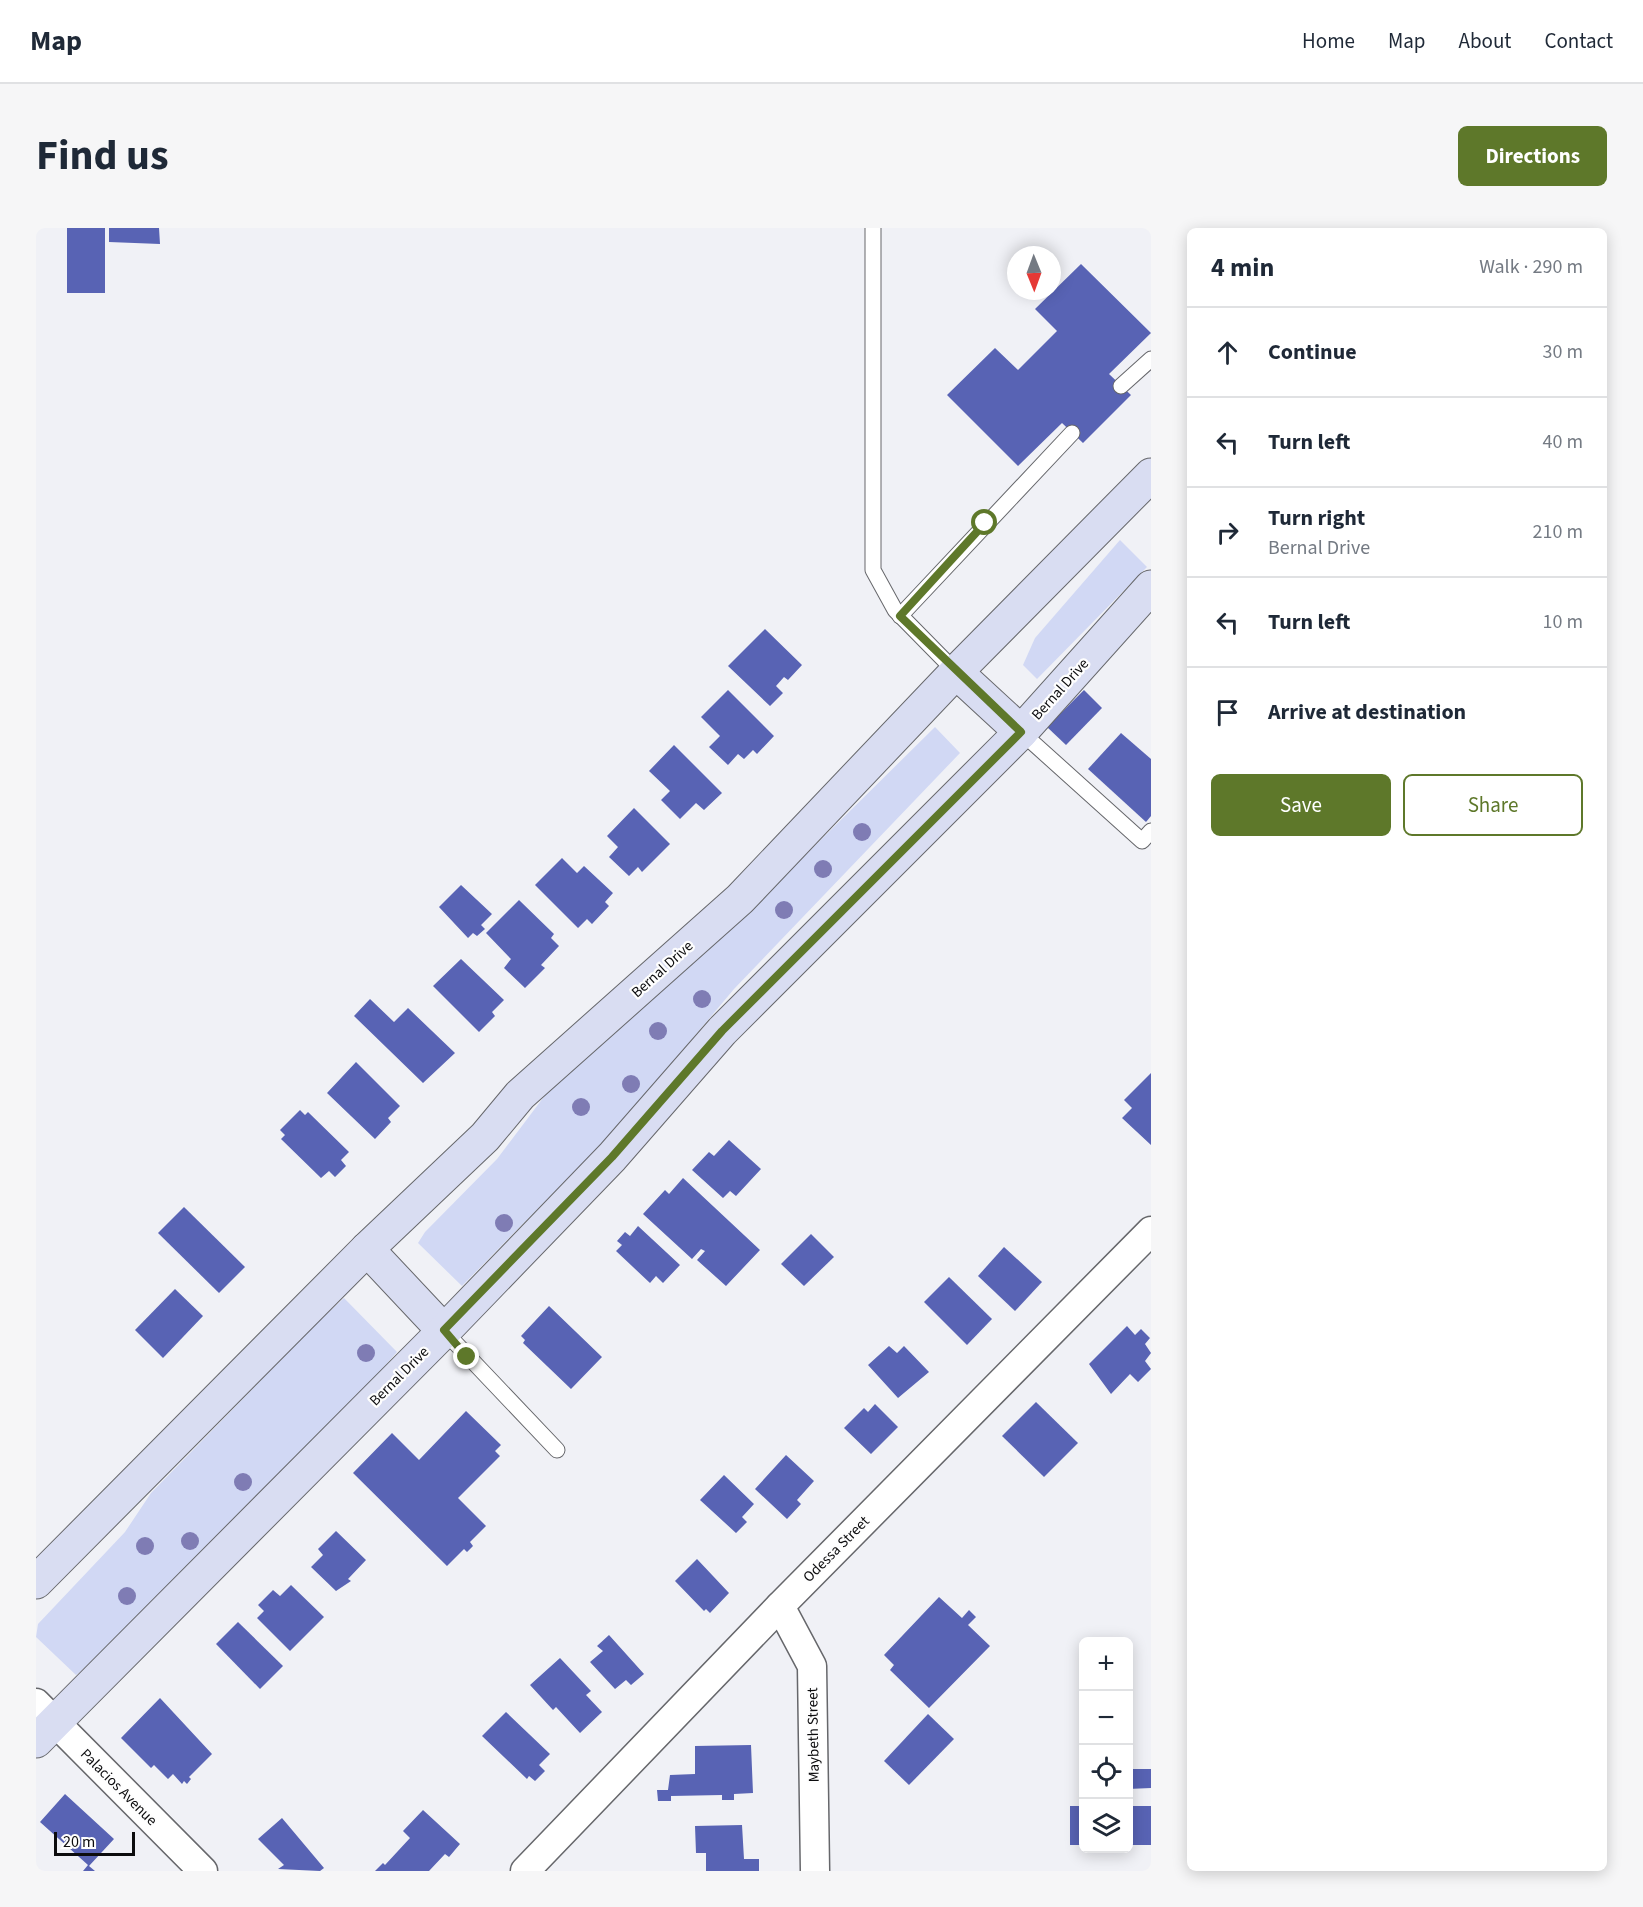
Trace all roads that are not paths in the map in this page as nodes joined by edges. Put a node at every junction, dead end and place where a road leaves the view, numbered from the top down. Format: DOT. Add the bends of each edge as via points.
graph roads {
  1 [pos="873,228"];
  2 [pos="1151,359"];
  3 [pos="1121,386"];
  4 [pos="1072,433"];
  5 [pos="1151,475"];
  6 [pos="1151,587"];
  7 [pos="900,616"];
  8 [pos="956,672"];
  9 [pos="1021,732"];
  10 [pos="1151,831"];
  11 [pos="1151,1231"];
  12 [pos="367,1249"];
  13 [pos="444,1330"];
  14 [pos="557,1450"];
  15 [pos="36,1582"];
  16 [pos="780,1606"];
  17 [pos="42,1722"];
  18 [pos="203,1871"];
  19 [pos="525,1871"];
  20 [pos="815,1871"];
  1 -- 7 [label="lane" via="873,570"];
  2 -- 3 [label="lane"];
  4 -- 7 [label="lane"];
  5 -- 8 [label="street, Bernal Drive"];
  6 -- 9 [label="street, Bernal Drive"];
  7 -- 8 [label="lane"];
  8 -- 9 [label="street"];
  8 -- 12 [label="street, Bernal Drive" via="740,899 520,1095 485,1137"];
  9 -- 10 [label="lane" via="1142,841"];
  9 -- 13 [label="street, Bernal Drive" via="722,1031 612,1157"];
  11 -- 16 [label="street, Odessa Street"];
  12 -- 13 [label="street"];
  12 -- 15 [label="street, Bernal Drive"];
  13 -- 14 [label="lane"];
  13 -- 17 [label="street, Bernal Drive"];
  16 -- 19 [label="street, Odessa Street"];
  16 -- 20 [label="street, Maybeth Street" via="812,1666"];
  17 -- 18 [label="street, Palacios Avenue"];
}
